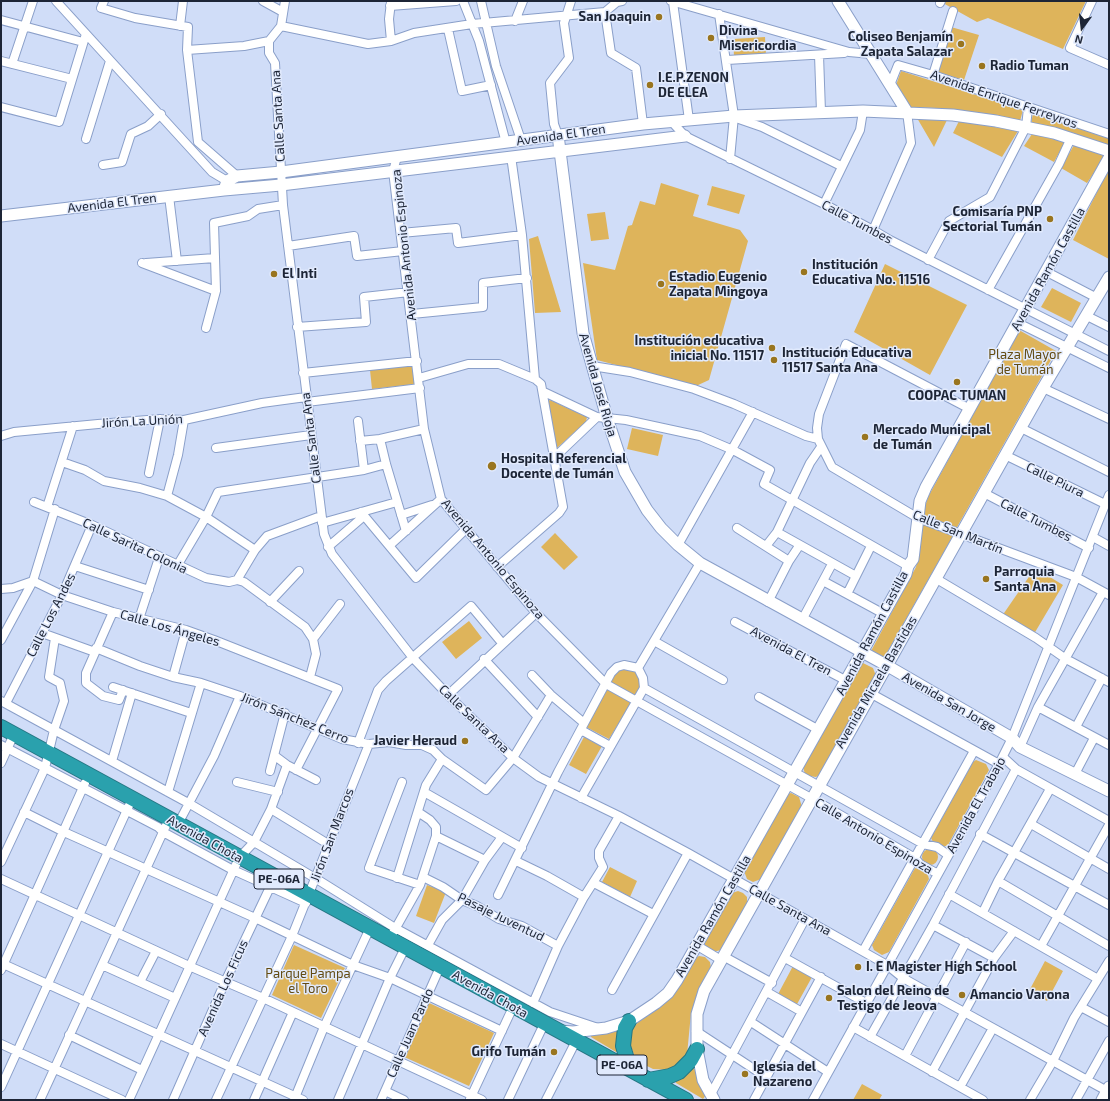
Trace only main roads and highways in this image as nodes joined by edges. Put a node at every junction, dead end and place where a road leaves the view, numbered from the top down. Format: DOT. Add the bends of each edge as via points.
graph roads {
  1 [pos="838,1"];
  2 [pos="906,112"];
  3 [pos="558,135"];
  4 [pos="685,136"];
  5 [pos="1109,151"];
  6 [pos="561,152"];
  7 [pos="1109,158"];
  8 [pos="229,182"];
  9 [pos="1,216"];
  10 [pos="1109,277"];
  11 [pos="863,653"];
  12 [pos="886,665"];
  13 [pos="1,728"];
  14 [pos="1109,791"];
  15 [pos="629,1021"];
  16 [pos="557,1031"];
  17 [pos="697,1049"];
  18 [pos="630,1069"];
  19 [pos="648,1080"];
  20 [pos="712,1097"];
  21 [pos="686,1100"];
  1 -- 2 [label="main road"];
  2 -- 3 [label="main road, Avenida El Tren" via="863,110 734,116"];
  2 -- 5 [label="main road, Avenida El Tren" via="953,115 1026,127"];
  3 -- 6 [label="main road, Avenida José Rioja"];
  3 -- 8 [label="main road, Avenida El Tren" via="281,172"];
  4 -- 6 [label="main road, Avenida El Tren"];
  6 -- 8 [label="main road, Avenida El Tren" via="281,185"];
  6 -- 11 [label="main road, Avenida José Rioja" via="583,333 602,418 635,491 656,522 700,563"];
  7 -- 11 [label="main road, Avenida Ramón Castilla" via="926,487 920,502 913,559"];
  8 -- 9 [label="main road, Avenida El Tren" via="169,196"];
  10 -- 12 [label="main road, Avenida Micaela Bastidas"];
  11 -- 12 [label="main road, Avenida José Rioja"];
  11 -- 15 [label="main road, Avenida Ramón Castilla" via="677,980 668,993"];
  12 -- 14 [label="main road, Avenida San Jorge" via="1012,738 1020,747"];
  12 -- 17 [label="main road, Avenida Micaela Bastidas" via="701,1000 696,1031"];
  13 -- 16 [label="highway, Avenida Chota / PE-06A" via="49,753 86,781 130,805 174,821 236,864 370,928 393,933 405,948"];
  15 -- 16 [label="main road, Avenida Ramón Castilla" via="600,1029"];
  15 -- 18 [label="highway" via="625,1028 623,1046"];
  16 -- 18 [label="highway, PE-06A"];
  17 -- 19 [label="highway" via="691,1060 679,1072"];
  17 -- 20 [label="main road, Avenida Micaela Bastidas" via="703,1080"];
  18 -- 19 [label="highway, PE-06A"];
  19 -- 21 [label="highway, PE-06A"];
}
